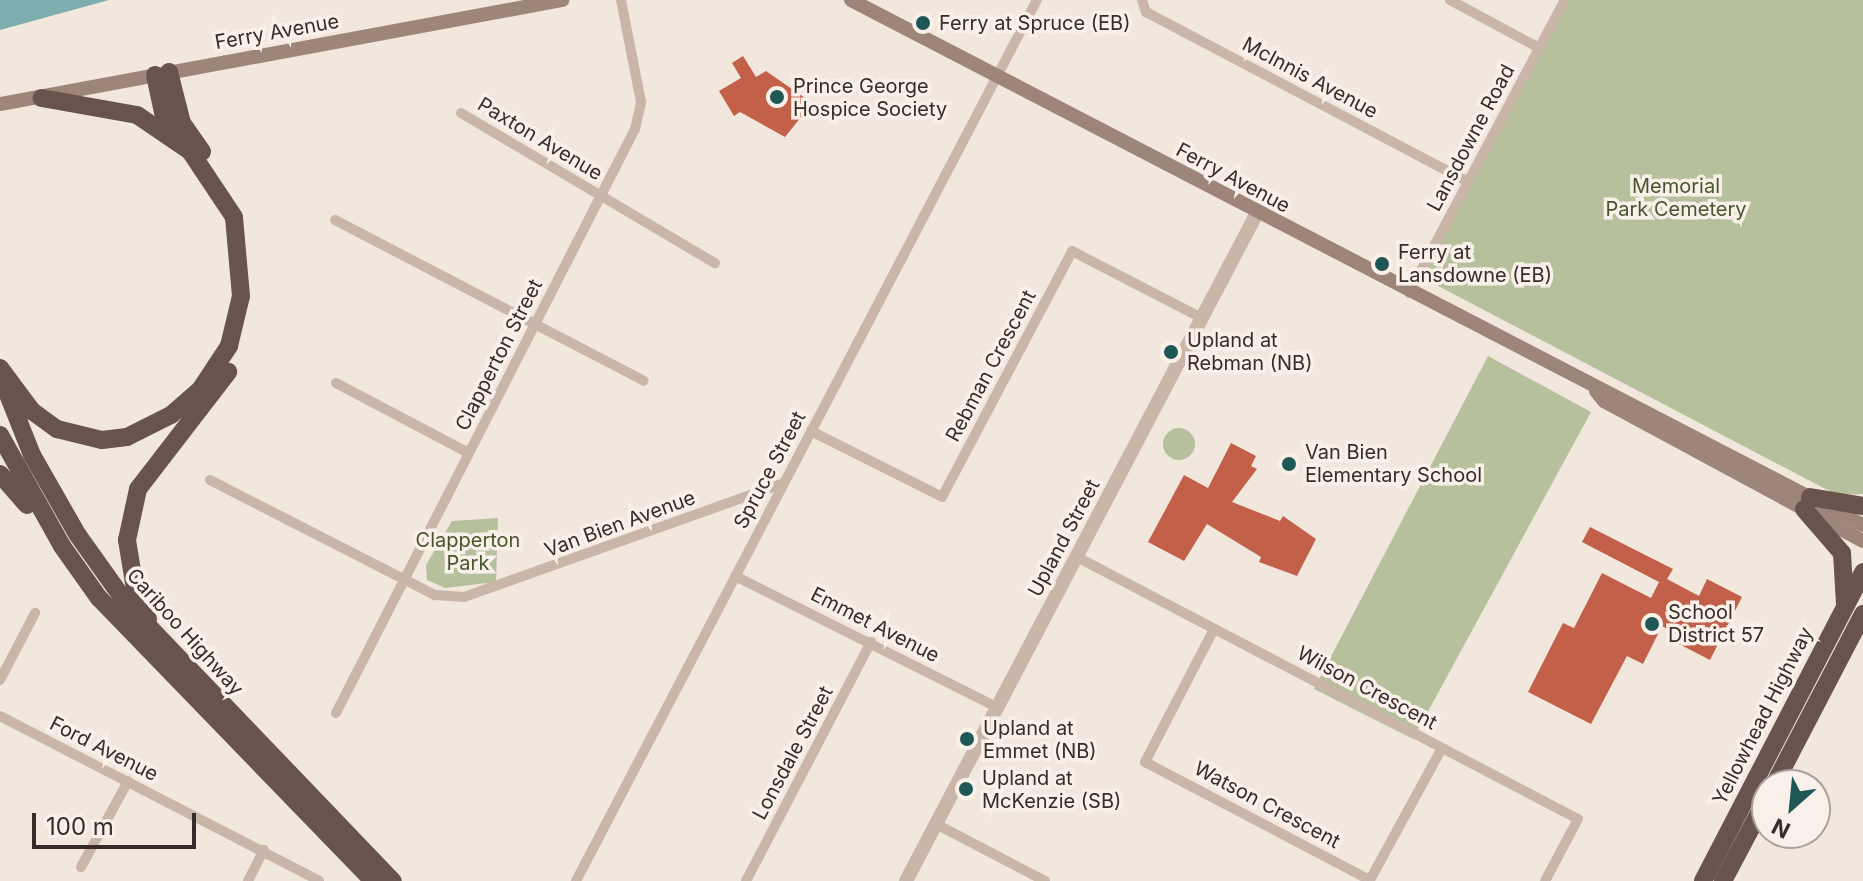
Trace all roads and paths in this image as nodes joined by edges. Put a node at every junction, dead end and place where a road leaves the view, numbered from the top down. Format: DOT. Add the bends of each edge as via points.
graph roads {
  1 [pos="562,0"];
  2 [pos="621,0"];
  3 [pos="851,0"];
  4 [pos="1037,0"];
  5 [pos="1142,0"];
  6 [pos="1450,0"];
  7 [pos="1565,0"];
  8 [pos="1539,48"];
  9 [pos="162,74"];
  10 [pos="998,76"];
  11 [pos="42,98"];
  12 [pos="0,104"];
  13 [pos="461,113"];
  14 [pos="167,131"];
  15 [pos="1468,182"];
  16 [pos="601,196"];
  17 [pos="1257,213"];
  18 [pos="335,220"];
  19 [pos="715,263"];
  20 [pos="1409,293"];
  21 [pos="1202,318"];
  22 [pos="536,323"];
  23 [pos="0,370"];
  24 [pos="644,381"];
  25 [pos="336,383"];
  26 [pos="811,431"];
  27 [pos="0,435"];
  28 [pos="469,453"];
  29 [pos="0,474"];
  30 [pos="210,480"];
  31 [pos="782,484"];
  32 [pos="1807,503"];
  33 [pos="1863,506"];
  34 [pos="1863,525"];
  35 [pos="1863,541"];
  36 [pos="62,546"];
  37 [pos="1077,557"];
  38 [pos="1863,572"];
  39 [pos="735,576"];
  40 [pos="404,580"];
  41 [pos="1845,606"];
  42 [pos="35,613"];
  43 [pos="1861,620"];
  44 [pos="1214,629"];
  45 [pos="871,642"];
  46 [pos="164,645"];
  47 [pos="0,680"];
  48 [pos="997,707"];
  49 [pos="336,713"];
  50 [pos="0,716"];
  51 [pos="1442,748"];
  52 [pos="1782,769"];
  53 [pos="128,781"];
  54 [pos="936,824"];
  55 [pos="1751,828"];
  56 [pos="264,850"];
  57 [pos="81,867"];
  58 [pos="248,881"];
  59 [pos="319,881"];
  60 [pos="373,881"];
  61 [pos="393,881"];
  62 [pos="576,881"];
  63 [pos="746,881"];
  64 [pos="906,881"];
  65 [pos="1045,881"];
  66 [pos="1545,881"];
  67 [pos="1703,881"];
  68 [pos="1723,881"];
  1 -- 9 [label="main road, Ferry Avenue"];
  2 -- 16 [label="street, Clapperton Street" via="641,102 635,129"];
  3 -- 10 [label="main road, Ferry Avenue"];
  4 -- 10 [label="street, Spruce Street"];
  5 -- 15 [label="street, McInnis Avenue" via="1146,12"];
  6 -- 8 [label="street"];
  7 -- 8 [label="street, Lansdowne Road"];
  8 -- 15 [label="street, Lansdowne Road"];
  9 -- 11 [label="main road, Ferry Avenue"];
  9 -- 14 [label="highway"];
  9 -- 46 [label="highway" via="182,123 242,216 253,273 238,353 207,402 149,468 132,513 127,540 135,589"];
  10 -- 17 [label="main road, Ferry Avenue"];
  10 -- 26 [label="street, Spruce Street"];
  11 -- 12 [label="main road, Ferry Avenue"];
  11 -- 14 [label="highway" via="105,105"];
  13 -- 16 [label="street, Paxton Avenue"];
  14 -- 23 [label="highway" via="224,195 239,240 241,296 219,366 171,415 127,437 102,440 69,435 45,422"];
  15 -- 20 [label="street, Lansdowne Road"];
  16 -- 19 [label="street, Paxton Avenue"];
  16 -- 22 [label="street, Clapperton Street"];
  17 -- 20 [label="main road, Ferry Avenue"];
  17 -- 21 [label="street, Upland Street"];
  18 -- 22 [label="street"];
  20 -- 32 [label="main road, Ferry Avenue"];
  21 -- 26 [label="street, Rebman Crescent" via="1072,251 942,497"];
  21 -- 37 [label="street, Upland Street"];
  22 -- 24 [label="street"];
  22 -- 28 [label="street, Clapperton Street"];
  23 -- 46 [label="highway, Cariboo Highway" via="32,455 77,534"];
  25 -- 28 [label="street"];
  26 -- 31 [label="street, Spruce Street"];
  27 -- 36 [label="highway, Cariboo Highway"];
  28 -- 40 [label="street, Clapperton Street"];
  29 -- 36 [label="highway"];
  30 -- 40 [label="street, Van Bien Avenue"];
  31 -- 39 [label="street, Spruce Street"];
  31 -- 40 [label="street, Van Bien Avenue" via="492,591 435,595"];
  32 -- 33 [label="highway"];
  32 -- 34 [label="main road, Ferry Avenue"];
  32 -- 35 [label="main road, Ferry Avenue"];
  32 -- 41 [label="highway" via="1842,553"];
  36 -- 60 [label="highway, Cariboo Highway" via="142,647"];
  37 -- 44 [label="street, Wilson Crescent"];
  37 -- 48 [label="street, Upland Street"];
  38 -- 41 [label="highway, Yellowhead Highway"];
  39 -- 45 [label="street, Emmet Avenue"];
  39 -- 62 [label="street, Spruce Street"];
  40 -- 49 [label="street, Clapperton Street"];
  41 -- 67 [label="highway, Yellowhead Highway"];
  42 -- 47 [label="street"];
  43 -- 52 [label="highway, Yellowhead Highway"];
  44 -- 51 [label="street, Wilson Crescent"];
  44 -- 51 [label="street, Watson Crescent" via="1145,762 1342,866 1370,880"];
  45 -- 48 [label="street, Emmet Avenue"];
  45 -- 63 [label="street, Lonsdale Street"];
  46 -- 61 [label="highway, Cariboo Highway"];
  48 -- 54 [label="street, Upland Street"];
  50 -- 53 [label="street, Ford Avenue"];
  51 -- 66 [label="street, Wilson Crescent" via="1578,819"];
  53 -- 56 [label="street, Ford Avenue"];
  53 -- 57 [label="street"];
  54 -- 64 [label="street, Upland Street"];
  54 -- 65 [label="street"];
  55 -- 68 [label="highway, Yellowhead Highway"];
  56 -- 58 [label="street"];
  56 -- 59 [label="street, Ford Avenue"];
}
